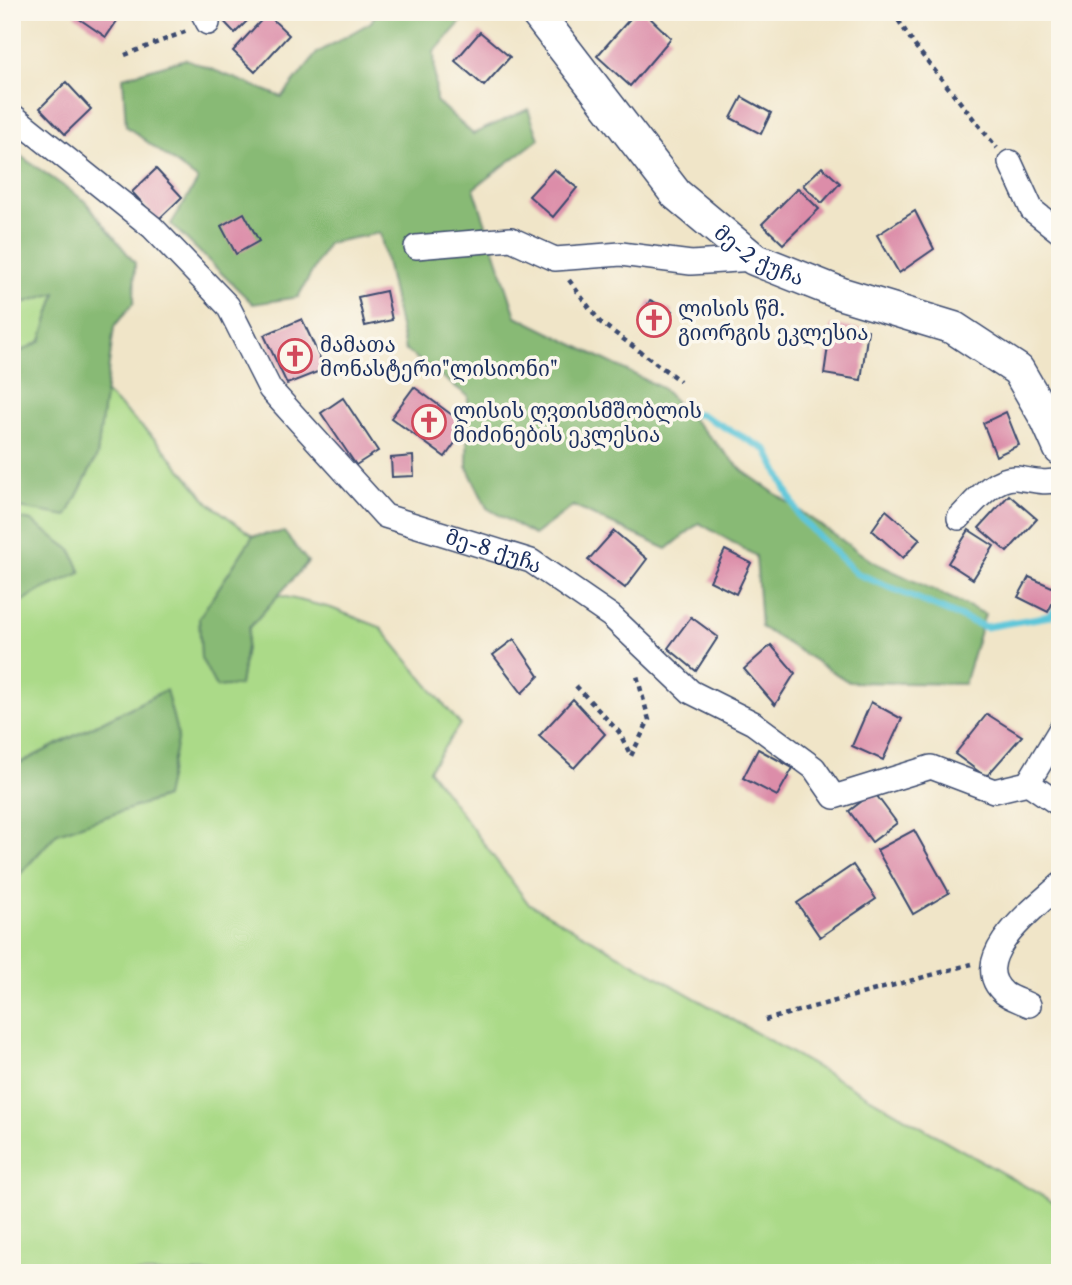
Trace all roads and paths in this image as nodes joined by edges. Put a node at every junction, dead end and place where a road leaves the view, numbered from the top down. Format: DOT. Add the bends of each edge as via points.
graph roads {
  1 [pos="536,12"];
  2 [pos="893,12"];
  3 [pos="205,18"];
  4 [pos="125,55"];
  5 [pos="12,116"];
  6 [pos="1010,162"];
  7 [pos="1060,232"];
  8 [pos="416,247"];
  9 [pos="555,259"];
  10 [pos="754,259"];
  11 [pos="680,381"];
  12 [pos="1060,449"];
  13 [pos="1060,480"];
  14 [pos="959,517"];
  15 [pos="636,636"];
  16 [pos="576,686"];
  17 [pos="1060,730"];
  18 [pos="1028,783"];
  19 [pos="1060,805"];
  20 [pos="1060,885"];
  21 [pos="1002,940"];
  22 [pos="1029,1005"];
  23 [pos="765,1020"];
  1 -- 10 [label="main road, მე-2 ქუჩა" via="676,194"];
  2 -- 6 [label="path" via="960,105"];
  3 -- 4 [label="path"];
  5 -- 15 [label="street, მე-8 ქუჩა" via="152,227 228,306 270,389 385,516 531,561"];
  6 -- 7 [label="street" via="1032,210"];
  8 -- 9 [label="street" via="512,239"];
  9 -- 10 [label="street" via="621,254 691,263"];
  9 -- 11 [label="path" via="600,322"];
  10 -- 12 [label="main road, მე-2 ქუჩა" via="842,294 954,328 1018,370"];
  13 -- 14 [label="street" via="1036,484 1003,479"];
  15 -- 16 [label="path" via="634,661 649,720 631,756 620,732"];
  15 -- 18 [label="street, მე-8 ქუჩა" via="691,692 753,723 814,768 834,797 931,767 994,791"];
  17 -- 18 [label="street"];
  18 -- 19 [label="street"];
  20 -- 21 [label="street"];
  21 -- 22 [label="street" via="993,960 993,976 1004,992"];
  21 -- 23 [label="path" via="978,963"];
}
